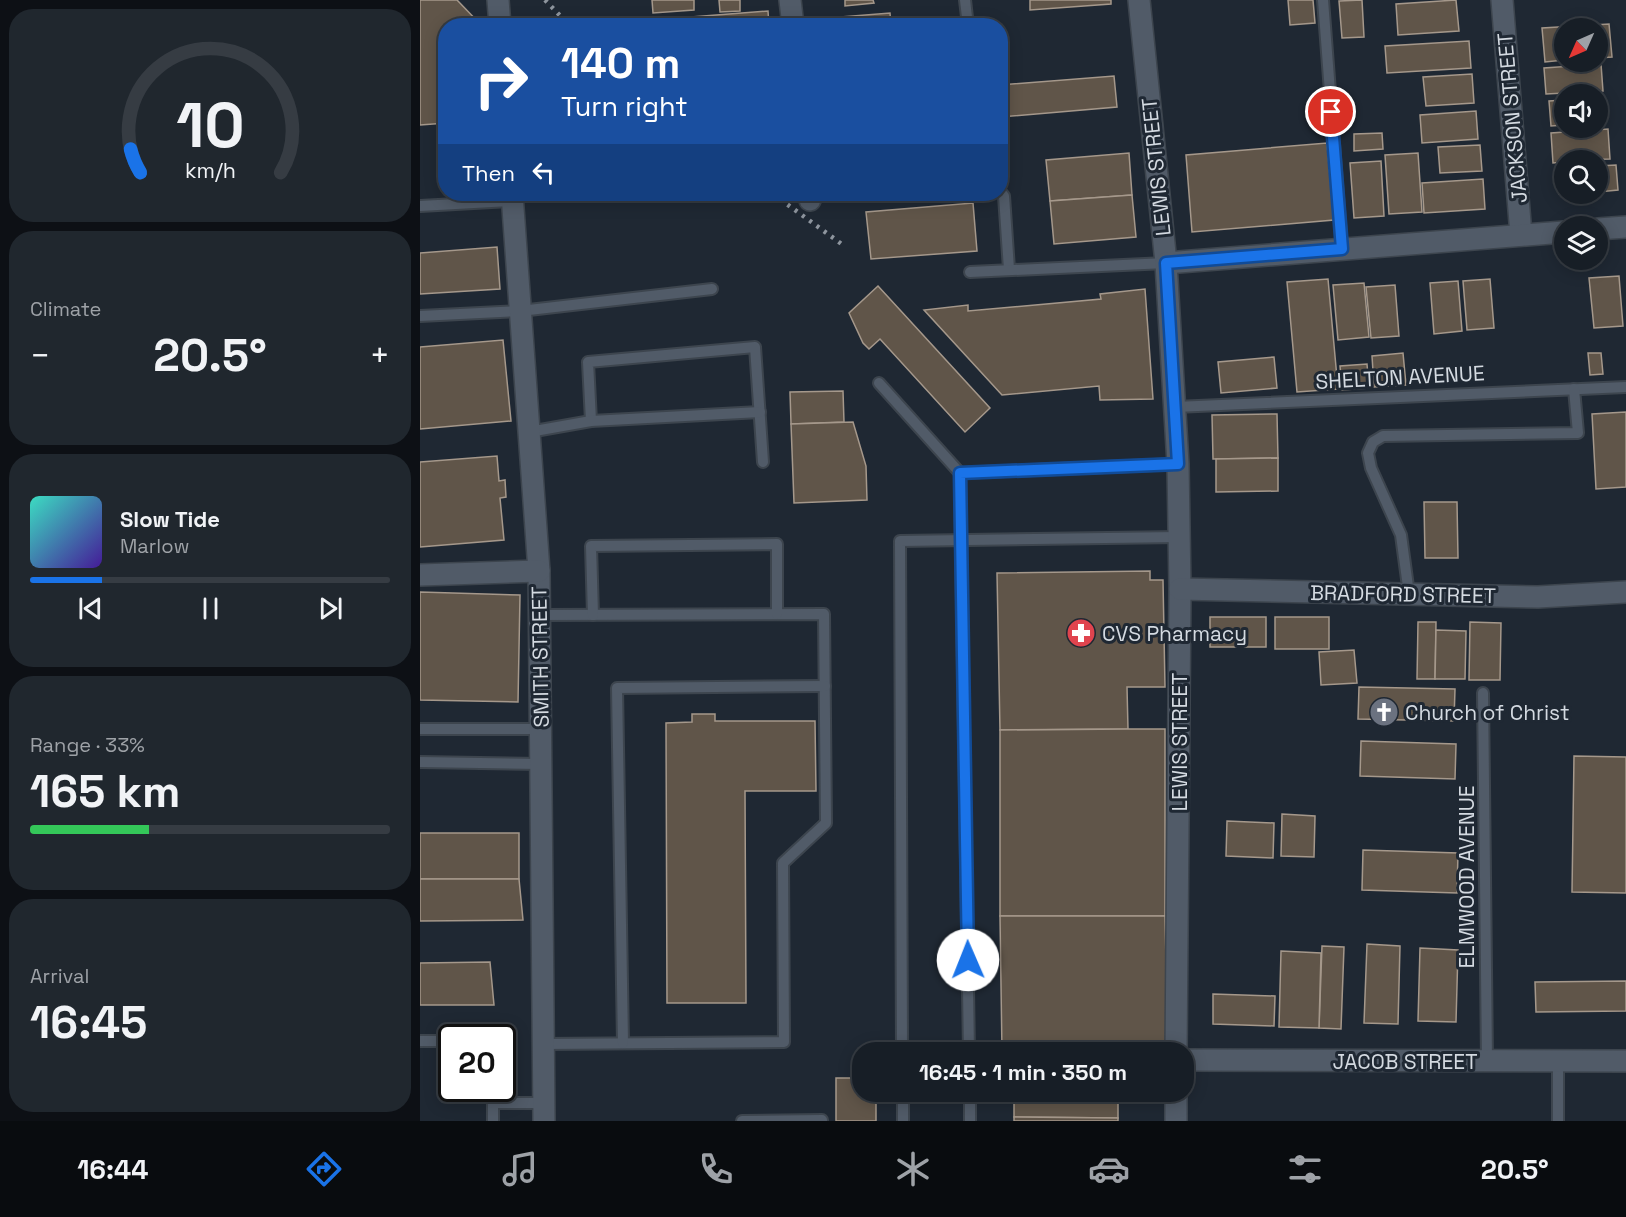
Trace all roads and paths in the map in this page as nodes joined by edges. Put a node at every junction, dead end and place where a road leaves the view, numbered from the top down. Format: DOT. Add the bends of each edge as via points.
graph roads {
  1 [pos="498,0"];
  2 [pos="790,0"];
  3 [pos="965,0"];
  4 [pos="1138,0"];
  5 [pos="1323,0"];
  6 [pos="1502,0"];
  7 [pos="499,18"];
  8 [pos="792,18"];
  9 [pos="967,18"];
  10 [pos="471,201"];
  11 [pos="512,201"];
  12 [pos="1005,201"];
  13 [pos="420,206"];
  14 [pos="1626,227"];
  15 [pos="1608,228"];
  16 [pos="1554,233"];
  17 [pos="1521,235"];
  18 [pos="1342,249"];
  19 [pos="1166,263"];
  20 [pos="1010,269"];
  21 [pos="970,272"];
  22 [pos="712,289"];
  23 [pos="520,311"];
  24 [pos="420,316"];
  25 [pos="879,382"];
  26 [pos="1626,387"];
  27 [pos="1574,389"];
  28 [pos="1175,407"];
  29 [pos="760,412"];
  30 [pos="591,421"];
  31 [pos="529,432"];
  32 [pos="763,462"];
  33 [pos="1178,464"];
  34 [pos="960,473"];
  35 [pos="1179,537"];
  36 [pos="961,540"];
  37 [pos="539,571"];
  38 [pos="420,575"];
  39 [pos="1180,589"];
  40 [pos="1626,592"];
  41 [pos="1408,594"];
  42 [pos="777,614"];
  43 [pos="539,615"];
  44 [pos="593,615"];
  45 [pos="825,686"];
  46 [pos="1483,693"];
  47 [pos="420,729"];
  48 [pos="540,729"];
  49 [pos="420,762"];
  50 [pos="540,764"];
  51 [pos="420,1041"];
  52 [pos="438,1041"];
  53 [pos="903,1042"];
  54 [pos="969,1042"];
  55 [pos="1176,1042"];
  56 [pos="623,1043"];
  57 [pos="543,1044"];
  58 [pos="1194,1060"];
  59 [pos="1487,1061"];
  60 [pos="1558,1062"];
  61 [pos="1626,1062"];
  62 [pos="903,1102"];
  63 [pos="970,1102"];
  64 [pos="1176,1102"];
  65 [pos="493,1103"];
  66 [pos="544,1112"];
  67 [pos="822,1119"];
  68 [pos="493,1121"];
  69 [pos="742,1121"];
  70 [pos="903,1121"];
  71 [pos="970,1121"];
  72 [pos="1176,1121"];
  73 [pos="1558,1121"];
  1 -- 7 [label="street"];
  2 -- 8 [label="street"];
  3 -- 9 [label="lane"];
  4 -- 19 [label="street, LEWIS STREET"];
  5 -- 18 [label="lane"];
  6 -- 17 [label="street, JACKSON STREET"];
  10 -- 13 [label="lane"];
  11 -- 23 [label="street, SMITH STREET"];
  12 -- 20 [label="lane"];
  14 -- 15 [label="street"];
  16 -- 17 [label="street"];
  17 -- 18 [label="street"];
  18 -- 19 [label="street"];
  19 -- 20 [label="lane"];
  19 -- 28 [label="street, LEWIS STREET"];
  20 -- 21 [label="lane"];
  22 -- 23 [label="lane"];
  23 -- 24 [label="lane"];
  23 -- 31 [label="street, SMITH STREET"];
  25 -- 34 [label="lane"];
  26 -- 27 [label="lane, SHELTON AVENUE"];
  27 -- 28 [label="lane, SHELTON AVENUE"];
  27 -- 41 [label="lane" via="1578,433 1383,436 1373,442 1368,453 1371,468 1401,535"];
  28 -- 33 [label="street, LEWIS STREET"];
  29 -- 30 [label="lane"];
  29 -- 30 [label="lane" via="755,347 588,362"];
  29 -- 32 [label="lane"];
  30 -- 31 [label="lane"];
  31 -- 37 [label="street, SMITH STREET"];
  33 -- 34 [label="lane"];
  33 -- 35 [label="street, LEWIS STREET"];
  34 -- 36 [label="lane"];
  35 -- 36 [label="lane"];
  35 -- 39 [label="street, LEWIS STREET"];
  36 -- 53 [label="lane" via="900,541"];
  36 -- 54 [label="lane"];
  37 -- 38 [label="street"];
  37 -- 43 [label="street, SMITH STREET"];
  39 -- 41 [label="street, BRADFORD STREET"];
  39 -- 55 [label="street, LEWIS STREET"];
  40 -- 41 [label="street, BRADFORD STREET" via="1538,597"];
  42 -- 44 [label="lane"];
  42 -- 44 [label="lane" via="777,544 766,544 591,546"];
  42 -- 45 [label="lane" via="824,614"];
  43 -- 44 [label="lane"];
  43 -- 48 [label="street, SMITH STREET"];
  45 -- 56 [label="lane" via="826,823 783,863 784,1042"];
  45 -- 56 [label="lane" via="617,688"];
  46 -- 59 [label="lane, ELMWOOD AVENUE"];
  47 -- 48 [label="lane"];
  48 -- 50 [label="street, SMITH STREET"];
  49 -- 50 [label="lane"];
  50 -- 57 [label="street, SMITH STREET"];
  51 -- 52 [label="lane"];
  56 -- 57 [label="lane"];
  57 -- 66 [label="street, SMITH STREET"];
  58 -- 59 [label="street, JACOB STREET"];
  59 -- 60 [label="street, JACOB STREET"];
  60 -- 61 [label="street, JACOB STREET"];
  60 -- 73 [label="lane"];
  62 -- 70 [label="lane"];
  63 -- 71 [label="lane"];
  64 -- 72 [label="street"];
  65 -- 66 [label="lane"];
  65 -- 68 [label="lane"];
  67 -- 69 [label="lane"];
}
